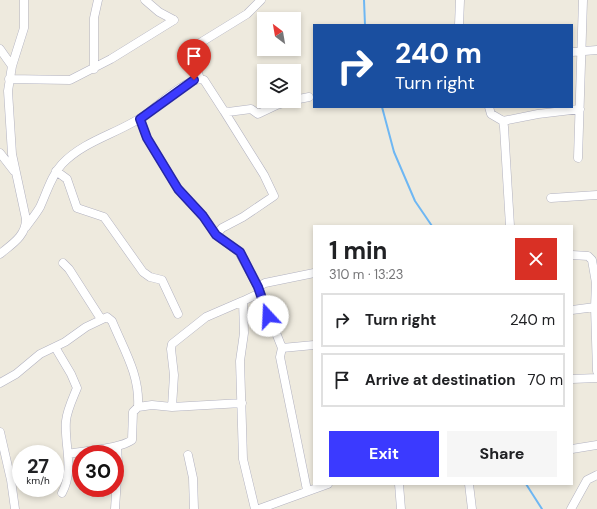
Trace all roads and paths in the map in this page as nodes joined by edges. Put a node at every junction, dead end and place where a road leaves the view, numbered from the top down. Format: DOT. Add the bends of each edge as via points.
graph roads {
  1 [pos="24,0"];
  2 [pos="98,0"];
  3 [pos="145,0"];
  4 [pos="261,0"];
  5 [pos="460,0"];
  6 [pos="583,0"];
  7 [pos="459,24"];
  8 [pos="0,49"];
  9 [pos="597,50"];
  10 [pos="573,52"];
  11 [pos="582,52"];
  12 [pos="12,66"];
  13 [pos="94,69"];
  14 [pos="9,79"];
  15 [pos="200,79"];
  16 [pos="309,96"];
  17 [pos="301,98"];
  18 [pos="271,108"];
  19 [pos="489,108"];
  20 [pos="580,109"];
  21 [pos="547,110"];
  22 [pos="224,111"];
  23 [pos="140,119"];
  24 [pos="503,121"];
  25 [pos="0,153"];
  26 [pos="578,158"];
  27 [pos="56,171"];
  28 [pos="16,173"];
  29 [pos="597,195"];
  30 [pos="551,198"];
  31 [pos="510,225"];
  32 [pos="26,226"];
  33 [pos="216,235"];
  34 [pos="0,254"];
  35 [pos="573,255"];
  36 [pos="62,263"];
  37 [pos="313,273"];
  38 [pos="596,283"];
  39 [pos="259,290"];
  40 [pos="243,301"];
  41 [pos="595,307"];
  42 [pos="573,310"];
  43 [pos="178,314"];
  44 [pos="101,319"];
  45 [pos="313,345"];
  46 [pos="55,347"];
  47 [pos="282,348"];
  48 [pos="596,348"];
  49 [pos="597,371"];
  50 [pos="597,378"];
  51 [pos="573,379"];
  52 [pos="0,383"];
  53 [pos="242,403"];
  54 [pos="138,407"];
  55 [pos="172,407"];
  56 [pos="0,432"];
  57 [pos="121,445"];
  58 [pos="597,445"];
  59 [pos="573,449"];
  60 [pos="72,453"];
  61 [pos="69,454"];
  62 [pos="188,455"];
  63 [pos="597,475"];
  64 [pos="324,485"];
  65 [pos="399,485"];
  66 [pos="470,485"];
  67 [pos="64,489"];
  68 [pos="307,490"];
  69 [pos="116,497"];
  70 [pos="265,508"];
  71 [pos="15,509"];
  72 [pos="115,509"];
  73 [pos="194,509"];
  74 [pos="255,509"];
  75 [pos="401,509"];
  76 [pos="472,509"];
  77 [pos="571,509"];
  1 -- 12 [label="street" via="24,28"];
  2 -- 13 [label="street" via="94,18"];
  3 -- 13 [label="street" via="174,20"];
  4 -- 15 [label="street" via="247,14 195,46 191,53"];
  5 -- 7 [label="street"];
  6 -- 11 [label="street"];
  8 -- 12 [label="street"];
  9 -- 11 [label="street"];
  10 -- 11 [label="street"];
  11 -- 20 [label="street"];
  12 -- 14 [label="street"];
  13 -- 14 [label="street" via="64,82"];
  14 -- 28 [label="street" via="10,140"];
  15 -- 22 [label="street" via="207,84"];
  15 -- 23 [label="street" via="190,82"];
  16 -- 17 [label="street"];
  18 -- 22 [label="street" via="258,114 251,109"];
  19 -- 24 [label="street" via="491,114"];
  20 -- 21 [label="street"];
  20 -- 26 [label="street"];
  21 -- 24 [label="street"];
  22 -- 33 [label="street" via="264,175 274,196 243,218 222,228"];
  23 -- 27 [label="street" via="89,144"];
  23 -- 33 [label="street" via="147,138 178,189 203,216"];
  24 -- 31 [label="street"];
  25 -- 28 [label="street"];
  27 -- 32 [label="street" via="36,213"];
  27 -- 43 [label="street" via="67,179 77,208 104,217 143,272 162,280"];
  28 -- 32 [label="street"];
  29 -- 30 [label="street"];
  32 -- 34 [label="street" via="16,240"];
  33 -- 39 [label="street" via="240,252"];
  35 -- 38 [label="street" via="588,256 592,260"];
  36 -- 44 [label="street" via="70,269"];
  37 -- 39 [label="street" via="265,283"];
  38 -- 41 [label="street"];
  39 -- 40 [label="street"];
  39 -- 47 [label="street"];
  40 -- 53 [label="street" via="244,334 240,361"];
  40 -- 55 [label="street" via="206,317 172,344"];
  41 -- 42 [label="street"];
  41 -- 48 [label="street"];
  44 -- 46 [label="street"];
  44 -- 54 [label="street" via="107,317 112,321 136,376 139,391"];
  45 -- 47 [label="street"];
  46 -- 52 [label="street" via="40,354 16,374"];
  46 -- 61 [label="street" via="77,388 66,420"];
  47 -- 68 [label="street" via="280,357"];
  48 -- 49 [label="street"];
  50 -- 51 [label="street"];
  53 -- 55 [label="street"];
  53 -- 74 [label="street" via="243,458"];
  54 -- 55 [label="street"];
  54 -- 57 [label="street" via="133,412 132,440"];
  56 -- 71 [label="street"];
  58 -- 59 [label="street"];
  60 -- 61 [label="street"];
  61 -- 67 [label="street" via="68,482"];
  62 -- 73 [label="street" via="193,478"];
  63 -- 77 [label="street" via="587,480"];
  64 -- 68 [label="street"];
  65 -- 75 [label="street"];
  66 -- 76 [label="street"];
  68 -- 70 [label="street"];
  69 -- 72 [label="street"];
}
